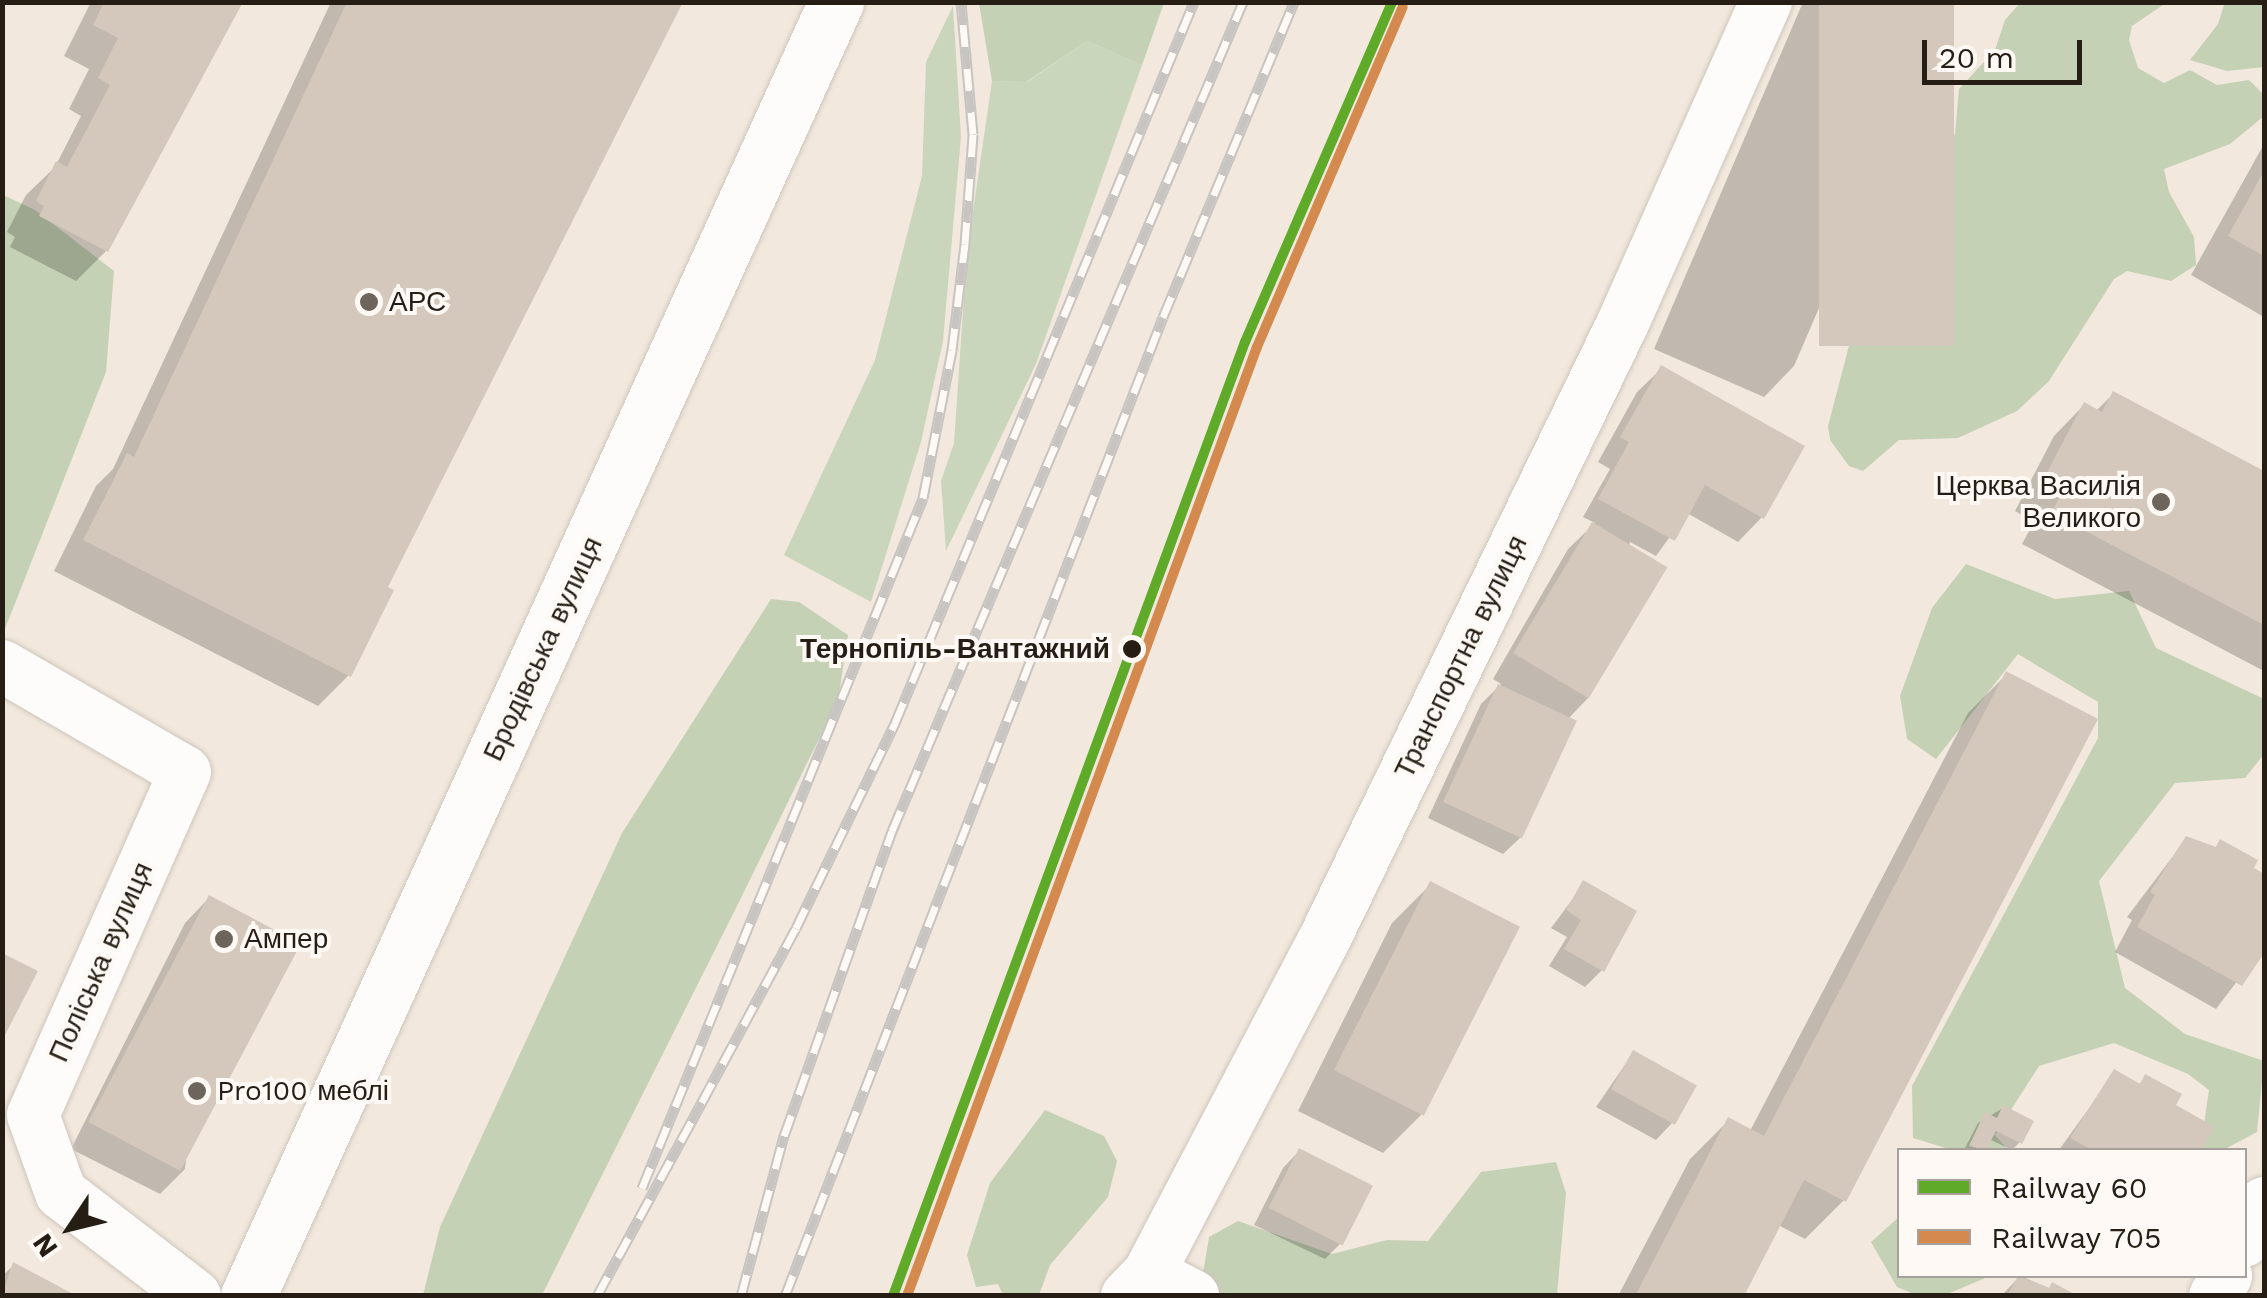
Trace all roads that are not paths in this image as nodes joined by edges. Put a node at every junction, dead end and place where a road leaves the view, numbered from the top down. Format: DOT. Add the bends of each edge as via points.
graph roads {
  1 [pos="836,2"];
  2 [pos="1766,2"];
  3 [pos="2,666"];
  4 [pos="2264,1203"];
  5 [pos="2247,1235"];
  6 [pos="1156,1288"];
  7 [pos="195,1296"];
  8 [pos="248,1296"];
  1 -- 8 [label="main road, Бродівська вулиця"];
  2 -- 6 [label="street, Транспортна вулиця" via="1622,325"];
  3 -- 7 [label="street, Поліська вулиця" via="184,772 33,1115 61,1193"];
  4 -- 5 [label="street"];
}
